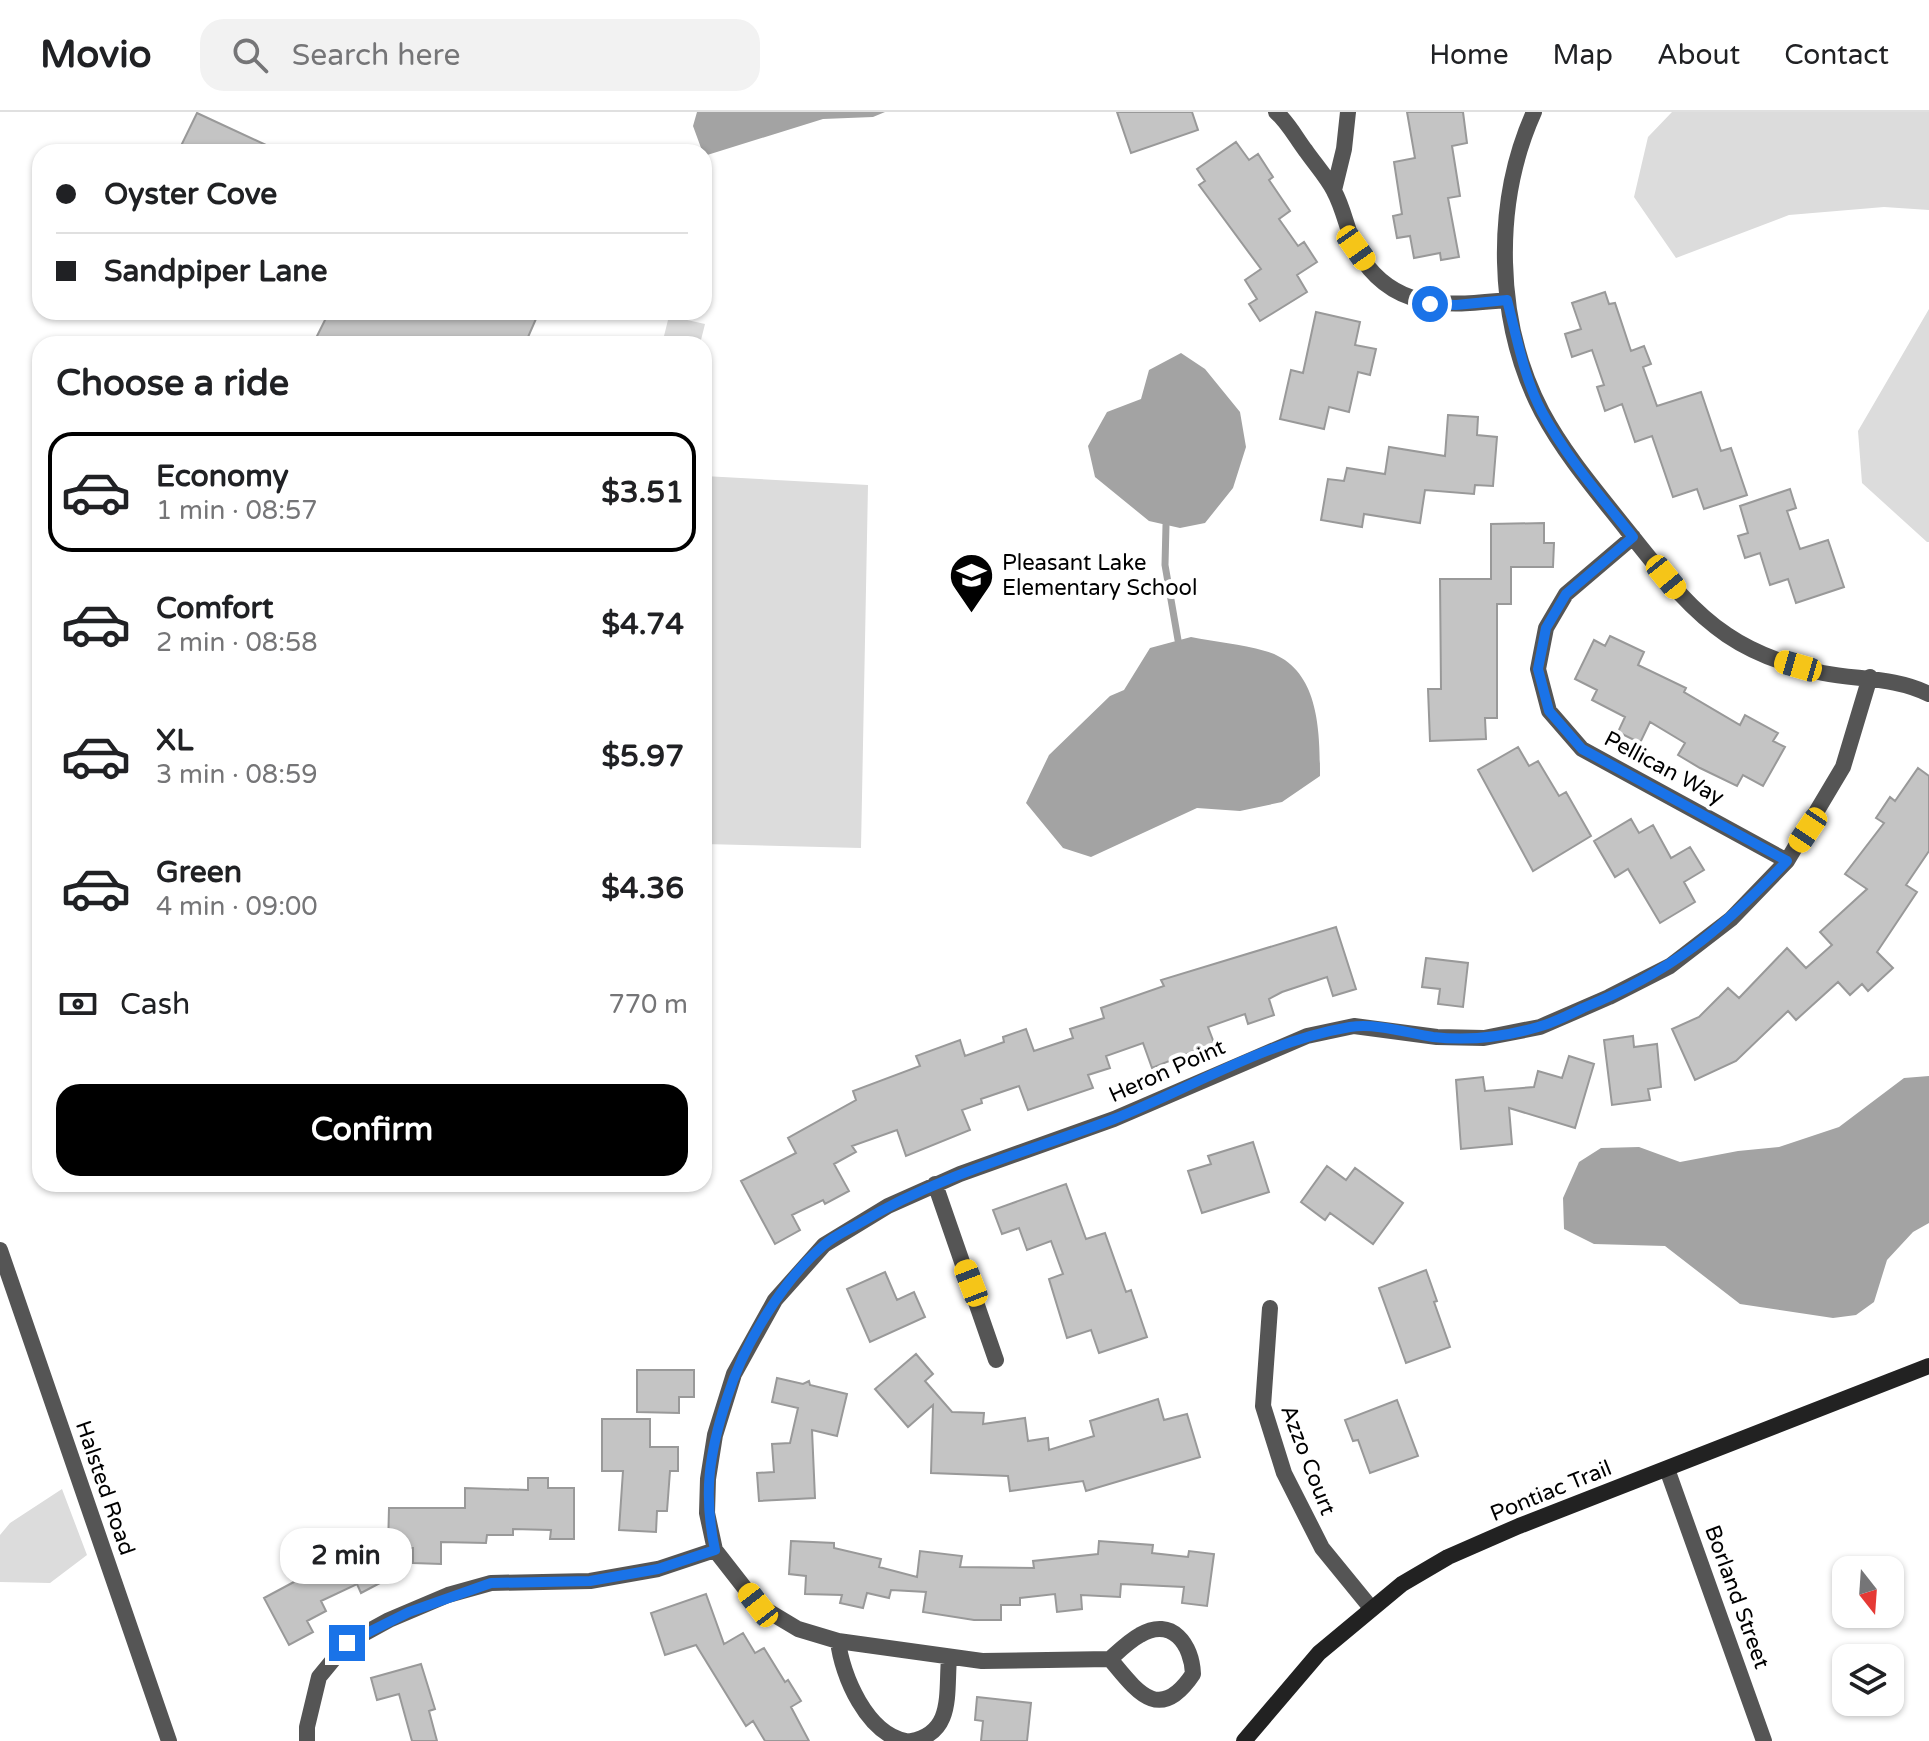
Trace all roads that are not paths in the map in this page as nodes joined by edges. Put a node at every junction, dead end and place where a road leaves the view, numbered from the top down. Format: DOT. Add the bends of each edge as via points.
graph roads {
  1 [pos="1276,112"];
  2 [pos="1348,112"];
  3 [pos="1534,112"];
  4 [pos="1334,190"];
  5 [pos="1507,300"];
  6 [pos="1633,537"];
  7 [pos="1870,677"];
  8 [pos="1929,694"];
  9 [pos="1787,861"];
  10 [pos="935,1184"];
  11 [pos="0,1250"];
  12 [pos="5,1283"];
  13 [pos="1270,1308"];
  14 [pos="996,1360"];
  15 [pos="1929,1366"];
  16 [pos="1667,1469"];
  17 [pos="715,1550"];
  18 [pos="1371,1608"];
  19 [pos="838,1641"];
  20 [pos="949,1658"];
  21 [pos="1110,1659"];
  22 [pos="169,1741"];
  23 [pos="307,1741"];
  24 [pos="908,1741"];
  25 [pos="1244,1741"];
  26 [pos="1764,1741"];
  1 -- 4 [label="street"];
  2 -- 4 [label="street"];
  3 -- 5 [label="street" via="1518,148 1509,204"];
  4 -- 5 [label="street" via="1356,248 1388,285 1409,298 1456,305"];
  5 -- 6 [label="street" via="1541,410 1574,463"];
  6 -- 7 [label="street" via="1682,596 1727,635 1785,662 1823,673"];
  6 -- 9 [label="street, Pellican Way" via="1566,594 1546,628 1538,669 1549,711 1582,749"];
  7 -- 8 [label="street"];
  7 -- 9 [label="street, Heron Point" via="1843,767"];
  9 -- 10 [label="street, Heron Point" via="1731,919 1670,966 1540,1027 1484,1038 1354,1026 1307,1036 1114,1119"];
  10 -- 14 [label="street"];
  10 -- 17 [label="street, Heron Point" via="824,1245 775,1300 734,1374 715,1435 707,1513"];
  11 -- 12 [label="street, Halsted Road"];
  12 -- 22 [label="street, Halsted Road"];
  13 -- 18 [label="street, Azzo Court" via="1263,1406 1284,1473 1322,1548"];
  15 -- 16 [label="main road, Pontiac Trail"];
  16 -- 18 [label="main road, Pontiac Trail" via="1448,1557"];
  16 -- 26 [label="street, Borland Street"];
  17 -- 19 [label="street, Heron Point" via="758,1605 798,1629"];
  17 -- 23 [label="street" via="658,1569 590,1581 491,1583 389,1620 347,1643 319,1677"];
  18 -- 25 [label="main road, Pontiac Trail" via="1319,1653"];
  19 -- 20 [label="street, Heron Point"];
  19 -- 24 [label="street" via="854,1692 874,1721 896,1739"];
  20 -- 21 [label="street, Heron Point"];
  20 -- 24 [label="street" via="943,1721 934,1733"];
  21 -- 21 [label="street" via="1141,1634 1168,1631 1189,1647 1193,1674 1183,1689 1152,1699 1140,1695"];
}
